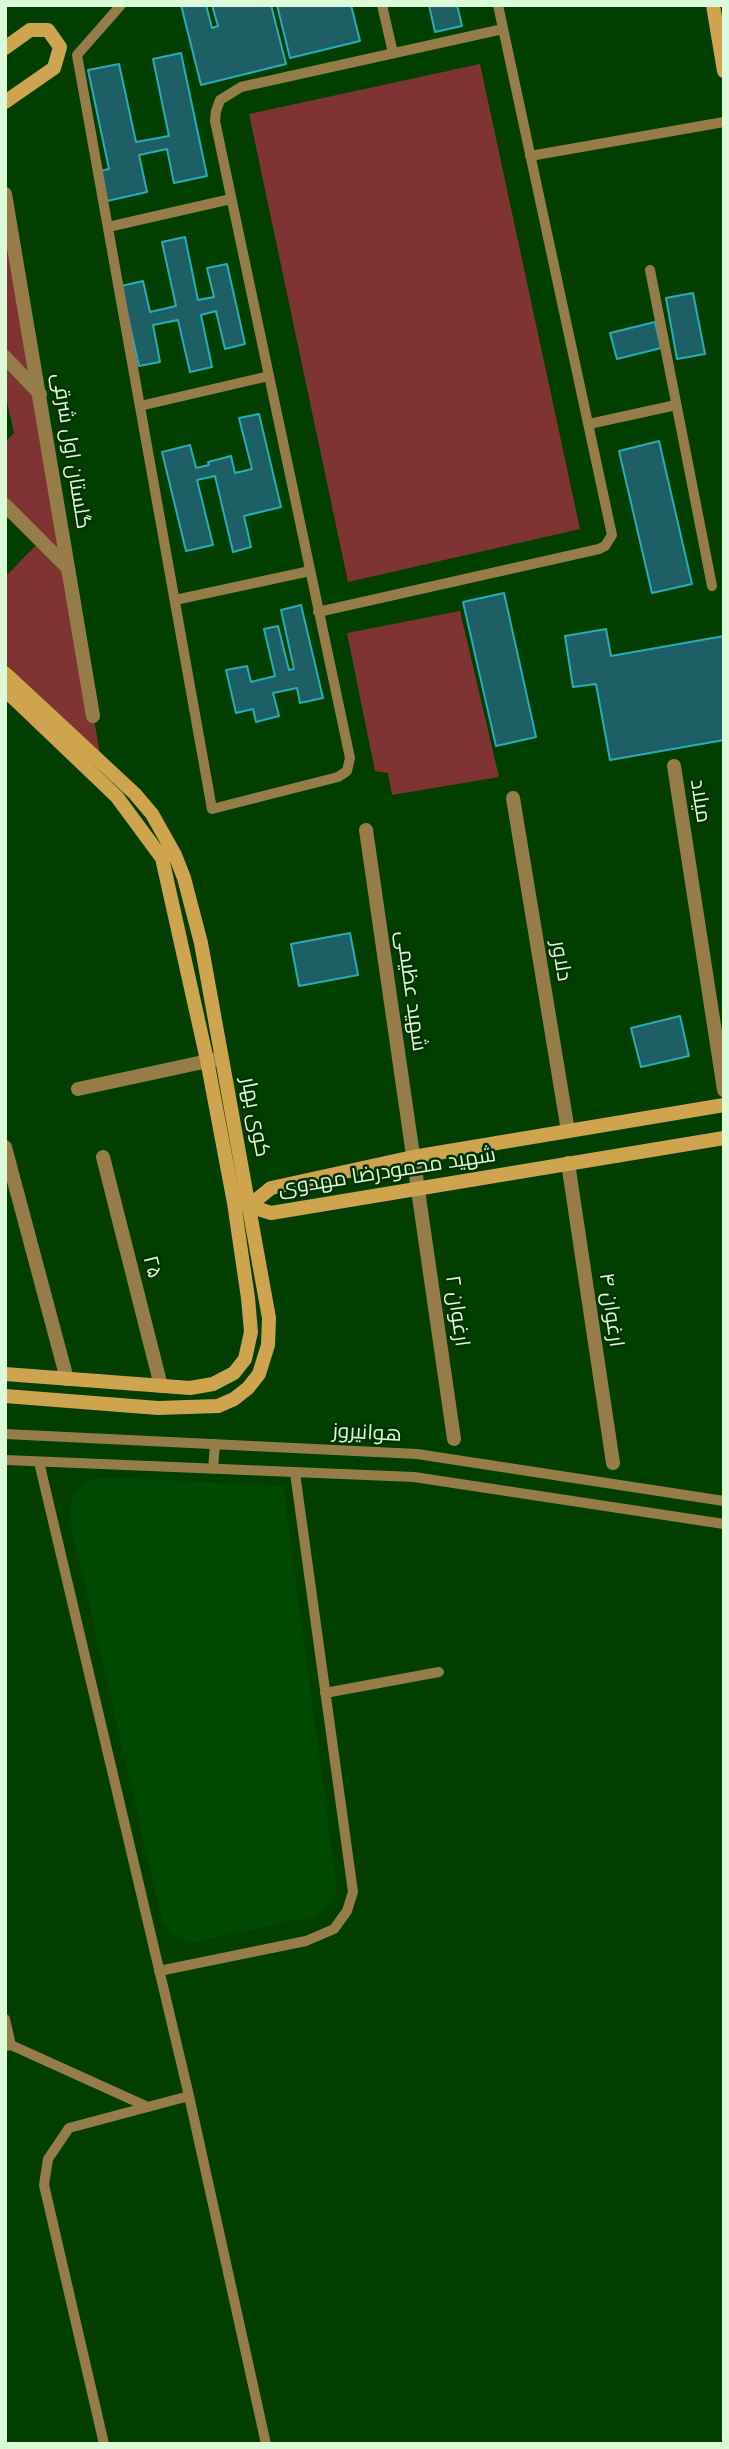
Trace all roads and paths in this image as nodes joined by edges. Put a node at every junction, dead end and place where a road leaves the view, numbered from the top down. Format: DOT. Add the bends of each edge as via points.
graph roads {
  1 [pos="121,5"];
  2 [pos="382,5"];
  3 [pos="498,5"];
  4 [pos="713,5"];
  5 [pos="503,29"];
  6 [pos="5,48"];
  7 [pos="393,53"];
  8 [pos="724,71"];
  9 [pos="5,102"];
  10 [pos="724,122"];
  11 [pos="530,156"];
  12 [pos="5,194"];
  13 [pos="231,199"];
  14 [pos="108,227"];
  15 [pos="650,270"];
  16 [pos="5,357"];
  17 [pos="269,376"];
  18 [pos="40,394"];
  19 [pos="676,405"];
  20 [pos="140,406"];
  21 [pos="589,424"];
  22 [pos="5,505"];
  23 [pos="68,568"];
  24 [pos="310,571"];
  25 [pos="712,586"];
  26 [pos="175,600"];
  27 [pos="318,612"];
  28 [pos="5,673"];
  29 [pos="5,690"];
  30 [pos="93,716"];
  31 [pos="674,766"];
  32 [pos="513,798"];
  33 [pos="366,830"];
  34 [pos="215,1059"];
  35 [pos="78,1088"];
  36 [pos="724,1090"];
  37 [pos="724,1105"];
  38 [pos="568,1131"];
  39 [pos="724,1138"];
  40 [pos="5,1146"];
  41 [pos="103,1157"];
  42 [pos="413,1157"];
  43 [pos="568,1163"];
  44 [pos="418,1189"];
  45 [pos="234,1203"];
  46 [pos="250,1205"];
  47 [pos="5,1374"];
  48 [pos="68,1379"];
  49 [pos="161,1386"];
  50 [pos="5,1396"];
  51 [pos="5,1434"];
  52 [pos="454,1439"];
  53 [pos="215,1444"];
  54 [pos="5,1460"];
  55 [pos="39,1462"];
  56 [pos="613,1462"];
  57 [pos="477,1463"];
  58 [pos="213,1469"];
  59 [pos="295,1473"];
  60 [pos="471,1486"];
  61 [pos="724,1501"];
  62 [pos="724,1524"];
  63 [pos="439,1672"];
  64 [pos="325,1693"];
  65 [pos="159,1971"];
  66 [pos="5,2019"];
  67 [pos="8,2045"];
  68 [pos="189,2096"];
  69 [pos="148,2107"];
  70 [pos="104,2444"];
  71 [pos="266,2444"];
  1 -- 14 [label="lane" via="77,55"];
  2 -- 7 [label="lane"];
  3 -- 5 [label="lane"];
  4 -- 8 [label="street"];
  5 -- 7 [label="lane"];
  5 -- 11 [label="lane"];
  6 -- 9 [label="street" via="30,30 48,30 60,47 54,68"];
  7 -- 13 [label="lane" via="241,87 220,100 215,121"];
  10 -- 11 [label="lane"];
  11 -- 21 [label="lane"];
  12 -- 18 [label="street, گلستان اول شرقی"];
  13 -- 14 [label="lane"];
  13 -- 17 [label="lane"];
  14 -- 20 [label="lane"];
  15 -- 19 [label="lane"];
  16 -- 18 [label="street"];
  17 -- 20 [label="lane"];
  17 -- 24 [label="lane"];
  18 -- 23 [label="street, گلستان اول شرقی"];
  19 -- 21 [label="lane"];
  19 -- 25 [label="lane"];
  20 -- 26 [label="lane"];
  21 -- 27 [label="lane" via="612,529 605,546"];
  22 -- 23 [label="street"];
  23 -- 30 [label="street, گلستان اول شرقی"];
  24 -- 26 [label="lane"];
  24 -- 27 [label="lane"];
  26 -- 27 [label="lane" via="212,809 348,771 350,758"];
  28 -- 34 [label="street, کوی بهار" via="135,794 165,834 184,878 201,943"];
  29 -- 34 [label="street, کوی بهار" via="117,797 162,858"];
  31 -- 36 [label="street, میلاد"];
  32 -- 38 [label="street, دلاور"];
  33 -- 42 [label="street, شهید عظیمی"];
  34 -- 35 [label="street"];
  34 -- 45 [label="street, کوی بهار"];
  34 -- 46 [label="street, کوی بهار"];
  37 -- 38 [label="street, شهید محمودرضا مهدوی"];
  38 -- 42 [label="street, شهید محمودرضا مهدوی"];
  39 -- 43 [label="street, شهید محمودرضا مهدوی"];
  40 -- 48 [label="street"];
  41 -- 49 [label="street, ۲۵"];
  42 -- 44 [label="street, شهید عظیمی"];
  42 -- 46 [label="street, شهید محمودرضا مهدوی" via="271,1188"];
  43 -- 44 [label="street, شهید محمودرضا مهدوی"];
  43 -- 56 [label="street, ارغوان ۴"];
  44 -- 46 [label="street, شهید محمودرضا مهدوی" via="271,1213"];
  44 -- 52 [label="street, ارغوان ۲"];
  45 -- 46 [label="street"];
  45 -- 49 [label="street, کوی بهار" via="251,1332 245,1359 234,1373 213,1384"];
  46 -- 50 [label="street, کوی بهار" via="269,1318 268,1346 259,1374 234,1399 218,1406 158,1408"];
  47 -- 48 [label="street, کوی بهار"];
  48 -- 49 [label="street, کوی بهار"];
  51 -- 53 [label="lane, هوانیروز"];
  53 -- 57 [label="lane, هوانیروز" via="417,1454"];
  53 -- 58 [label="lane"];
  54 -- 55 [label="lane, هوانیروز"];
  55 -- 58 [label="lane, هوانیروز"];
  55 -- 65 [label="lane"];
  57 -- 60 [label="lane"];
  57 -- 61 [label="lane, هوانیروز"];
  58 -- 59 [label="lane, هوانیروز"];
  59 -- 60 [label="lane, هوانیروز" via="414,1478"];
  59 -- 64 [label="lane"];
  60 -- 62 [label="lane, هوانیروز"];
  63 -- 64 [label="lane"];
  64 -- 65 [label="lane" via="352,1892 347,1911 334,1929 306,1941"];
  65 -- 68 [label="lane"];
  66 -- 67 [label="lane"];
  67 -- 69 [label="lane"];
  68 -- 69 [label="lane"];
  68 -- 71 [label="lane"];
  69 -- 70 [label="lane" via="69,2128 48,2159 44,2186"];
}
